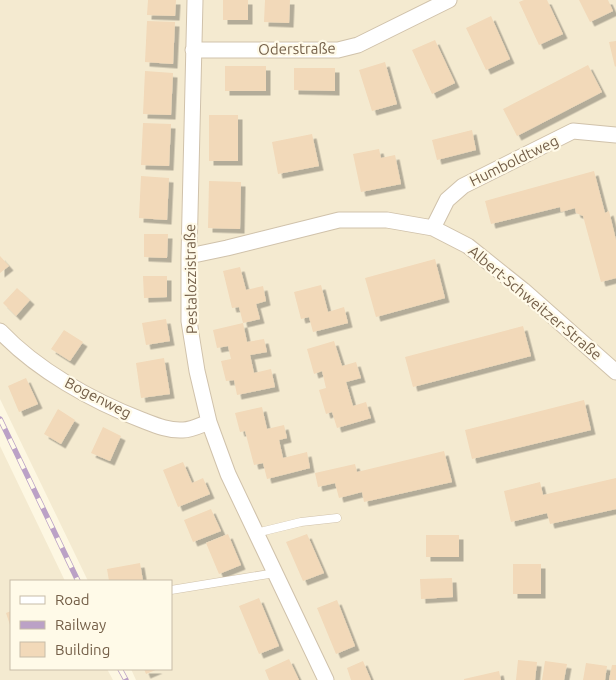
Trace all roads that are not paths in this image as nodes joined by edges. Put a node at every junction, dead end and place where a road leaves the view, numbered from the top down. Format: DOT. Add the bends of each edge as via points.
graph roads {
  1 [pos="195,0"];
  2 [pos="449,0"];
  3 [pos="193,50"];
  4 [pos="616,135"];
  5 [pos="434,228"];
  6 [pos="189,256"];
  7 [pos="0,331"];
  8 [pos="615,369"];
  9 [pos="209,422"];
  10 [pos="337,518"];
  11 [pos="256,533"];
  12 [pos="275,573"];
  13 [pos="172,590"];
  14 [pos="326,680"];
  1 -- 3 [label="street, Pestalozzistraße"];
  2 -- 3 [label="street, Oderstraße" via="358,45 338,50"];
  3 -- 6 [label="street, Pestalozzistraße"];
  4 -- 5 [label="street, Humboldtweg" via="573,131 463,186 447,200"];
  5 -- 6 [label="street, Albert-Schweitzer-Straße" via="387,220 339,220"];
  5 -- 8 [label="street, Albert-Schweitzer-Straße" via="468,246"];
  6 -- 9 [label="street, Pestalozzistraße" via="189,322 196,371"];
  7 -- 9 [label="street, Bogenweg" via="44,368 120,412 166,429 184,430"];
  9 -- 11 [label="street, Pestalozzistraße" via="228,474"];
  10 -- 11 [label="lane" via="301,522"];
  11 -- 12 [label="street, Pestalozzistraße"];
  12 -- 13 [label="lane"];
  12 -- 14 [label="street, Pestalozzistraße"];
}
